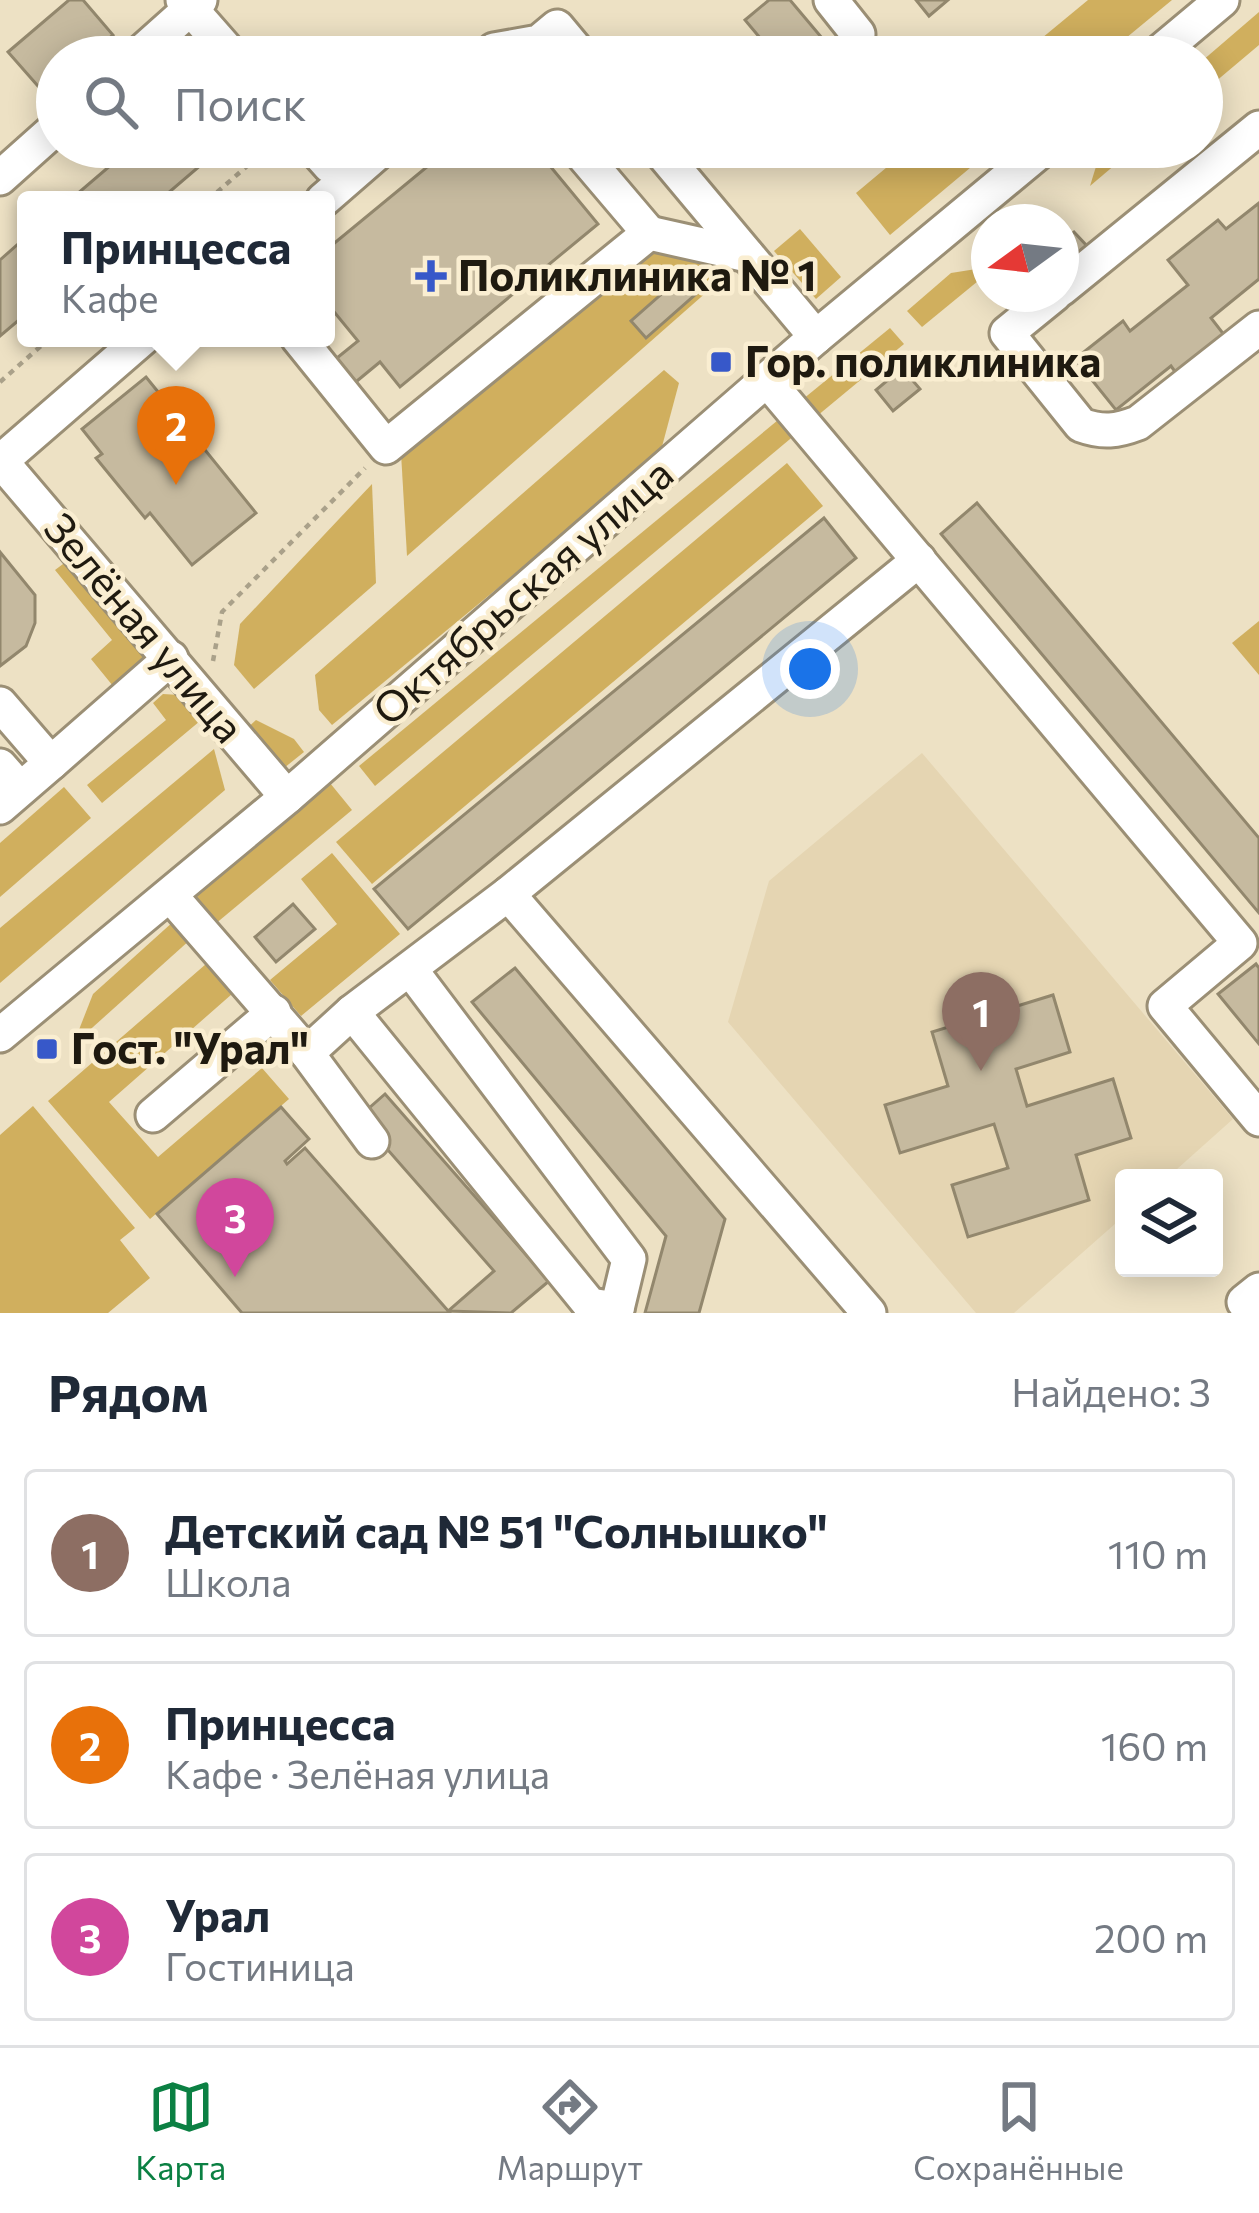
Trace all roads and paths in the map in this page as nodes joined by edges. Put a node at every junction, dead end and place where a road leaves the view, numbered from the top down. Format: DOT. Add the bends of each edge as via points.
graph roads {
  1 [pos="831,0"];
  2 [pos="1222,0"];
  3 [pos="191,3"];
  4 [pos="858,34"];
  5 [pos="157,36"];
  6 [pos="217,36"];
  7 [pos="1179,36"];
  8 [pos="1259,128"];
  9 [pos="36,146"];
  10 [pos="1223,157"];
  11 [pos="245,168"];
  12 [pos="360,168"];
  13 [pos="594,168"];
  14 [pos="674,168"];
  15 [pos="1020,168"];
  16 [pos="1210,168"];
  17 [pos="0,178"];
  18 [pos="218,191"];
  19 [pos="333,191"];
  20 [pos="650,233"];
  21 [pos="747,255"];
  22 [pos="1079,275"];
  23 [pos="1033,312"];
  24 [pos="1259,328"];
  25 [pos="816,337"];
  26 [pos="40,347"];
  27 [pos="133,347"];
  28 [pos="305,347"];
  29 [pos="767,380"];
  30 [pos="0,382"];
  31 [pos="386,447"];
  32 [pos="0,461"];
  33 [pos="919,560"];
  34 [pos="171,658"];
  35 [pos="213,661"];
  36 [pos="0,704"];
  37 [pos="51,763"];
  38 [pos="7,787"];
  39 [pos="287,797"];
  40 [pos="508,894"];
  41 [pos="170,895"];
  42 [pos="410,969"];
  43 [pos="274,1012"];
  44 [pos="352,1012"];
  45 [pos="0,1036"];
  46 [pos="307,1053"];
  47 [pos="153,1115"];
  48 [pos="1259,1119"];
  49 [pos="372,1141"];
  50 [pos="1259,1289"];
  51 [pos="617,1311"];
  52 [pos="869,1313"];
  53 [pos="1253,1313"];
  1 -- 4 [label="street"];
  2 -- 7 [label="street"];
  3 -- 5 [label="street"];
  3 -- 6 [label="street"];
  8 -- 10 [label="street"];
  9 -- 17 [label="street"];
  11 -- 18 [label="path"];
  12 -- 19 [label="street"];
  13 -- 20 [label="street"];
  14 -- 21 [label="street"];
  15 -- 25 [label="street, Октябрьская улица"];
  16 -- 22 [label="street"];
  20 -- 21 [label="street"];
  20 -- 31 [label="street"];
  21 -- 25 [label="street"];
  23 -- 24 [label="street" via="1007,333 1081,425 1099,432 1138,423"];
  25 -- 29 [label="street, Октябрьская улица"];
  26 -- 30 [label="path"];
  27 -- 32 [label="street"];
  28 -- 31 [label="street"];
  29 -- 33 [label="street"];
  29 -- 39 [label="street, Октябрьская улица"];
  31 -- 35 [label="path" via="223,612"];
  32 -- 34 [label="street, Зелёная улица"];
  33 -- 40 [label="street"];
  33 -- 48 [label="street" via="1240,943 1165,1006"];
  34 -- 37 [label="street"];
  34 -- 39 [label="street, Зелёная улица"];
  36 -- 37 [label="street"];
  37 -- 38 [label="street"];
  39 -- 41 [label="street, Октябрьская улица"];
  40 -- 42 [label="street"];
  40 -- 52 [label="street"];
  41 -- 43 [label="street"];
  41 -- 45 [label="street, Октябрьская улица"];
  42 -- 44 [label="street"];
  42 -- 51 [label="street" via="629,1258"];
  43 -- 46 [label="street"];
  43 -- 47 [label="street"];
  44 -- 46 [label="street"];
  44 -- 51 [label="street" via="590,1305"];
  46 -- 49 [label="street"];
  50 -- 53 [label="street" via="1244,1302"];
}
